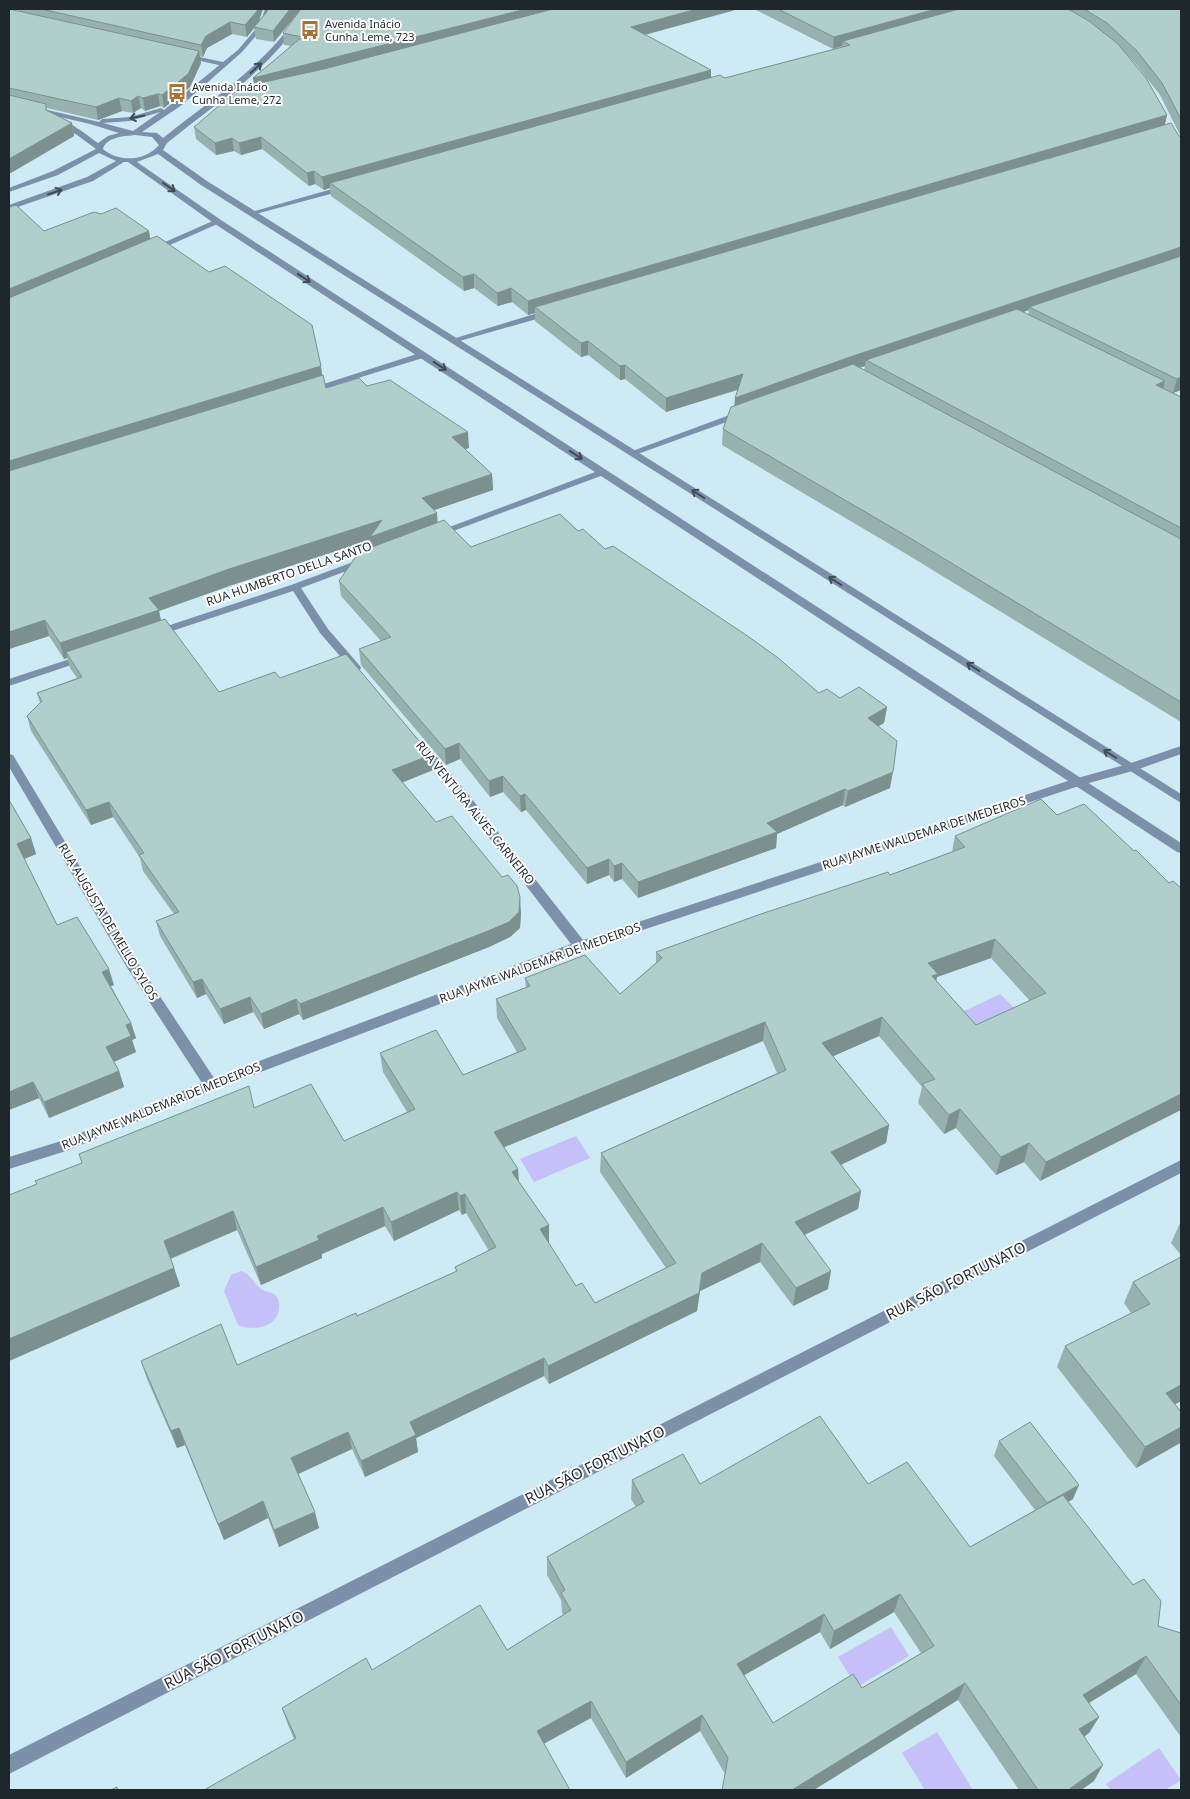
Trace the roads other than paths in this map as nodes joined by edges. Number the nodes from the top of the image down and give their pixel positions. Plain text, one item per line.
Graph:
1 (268, 9) edge
2 (305, 13) edge
3 (175, 54) edge
4 (224, 64) junction
5 (249, 96) edge
6 (9, 103) edge
7 (179, 103) junction
8 (212, 103) junction
9 (25, 108) junction
10 (92, 122) junction
11 (132, 133) junction
12 (163, 142) junction
13 (100, 149) junction
14 (159, 151) junction
15 (126, 160) junction
16 (357, 184) edge
17 (9, 190) edge
18 (9, 208) edge
19 (252, 213) junction
20 (218, 222) junction
21 (140, 255) edge
22 (558, 309) edge
23 (453, 340) junction
24 (423, 355) junction
25 (299, 393) edge
26 (749, 411) edge
27 (632, 453) junction
28 (602, 472) junction
29 (425, 538) edge
30 (379, 556) edge
31 (295, 587) junction
32 (147, 636) edge
33 (92, 655) edge
34 (363, 677) edge
35 (9, 683) edge
36 (415, 738) edge
37 (1181, 750) edge
38 (9, 758) edge
39 (1132, 768) junction
40 (1078, 782) junction
41 (1181, 798) edge
42 (1181, 849) edge
43 (580, 946) junction
44 (211, 1085) junction
45 (9, 1163) edge
46 (1181, 1166) edge
47 (9, 1765) edge

1 - 4 street
8 -> 2 street
3 - 4 street
4 - 7 street
5 - 8 street
6 - 9 street
7 -> 10 street
7 - 11 street
8 - 12 street
9 - 10 street
9 - 13 street
10 - 11 street
11 - 12 street
11 - 13 street
12 - 14 street
13 - 15 street
13 - 17 street
14 - 15 street
14 - 19 street
18 -> 15 street
15 -> 20 street
16 - 19 street
19 - 23 street
20 - 21 street
20 -> 24 street
22 - 23 street
23 - 27 street
24 - 25 street
24 -> 28 street
26 - 27 street
39 -> 27 street
28 - 29 street
28 - 40 street
30 - 31 street, RUA HUMBERTO DELLA SANTO
31 - 32 street, RUA HUMBERTO DELLA SANTO
31 - 34 street
33 - 35 street
36 - 43 street, RUA VENTURA ALVES CARNEIRO
37 - 39 street, RUA JAYME WALDEMAR DE MEDEIROS
38 - 44 street, RUA AUGUSTA DE MELLO SYLOS
39 - 40 street, RUA JAYME WALDEMAR DE MEDEIROS
39 - 41 street
40 - 42 street
40 - 43 street, RUA JAYME WALDEMAR DE MEDEIROS
43 - 44 street, RUA JAYME WALDEMAR DE MEDEIROS
44 - 45 street, RUA JAYME WALDEMAR DE MEDEIROS
46 - 47 street, RUA SÃO FORTUNATO

